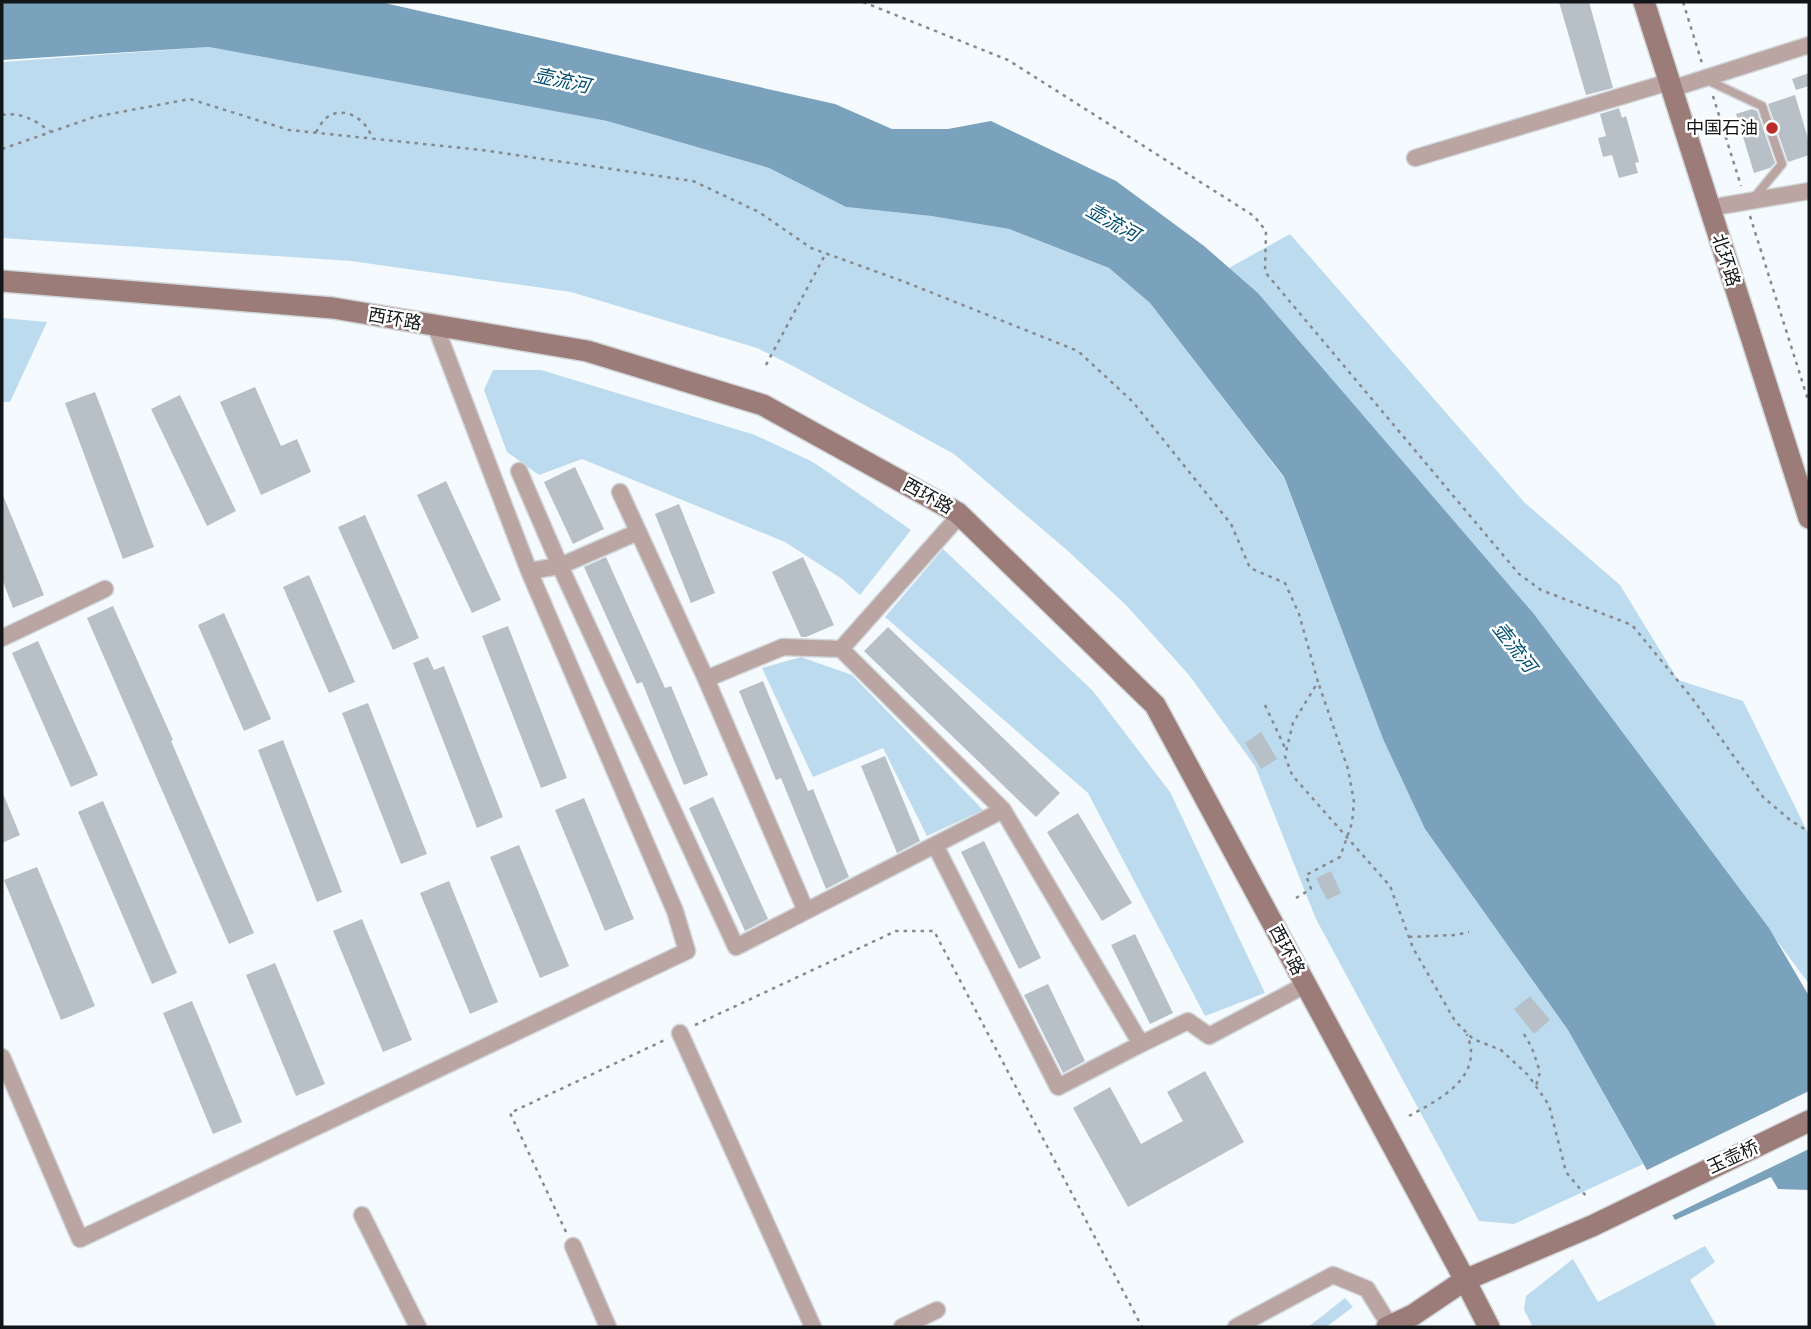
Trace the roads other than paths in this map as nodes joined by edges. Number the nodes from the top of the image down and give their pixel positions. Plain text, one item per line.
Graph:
1 (1644, 2) edge
2 (1809, 45) edge
3 (1704, 79) junction
4 (1670, 86) junction
5 (1415, 158) dead end
6 (1809, 191) edge
7 (1751, 201) junction
8 (1709, 208) junction
9 (2, 281) edge
10 (435, 326) junction
11 (520, 471) dead end
12 (620, 492) dead end
13 (960, 515) junction
14 (1809, 518) edge
15 (638, 531) junction
16 (560, 566) junction
17 (529, 571) junction
18 (105, 589) dead end
19 (2, 638) edge
20 (841, 649) junction
21 (706, 679) junction
22 (1003, 810) junction
23 (935, 845) junction
24 (806, 911) junction
25 (1306, 985) junction
26 (680, 1032) road end
27 (1141, 1044) junction
28 (2, 1057) edge
29 (1809, 1121) edge
30 (362, 1215) dead end
31 (573, 1246) road end
32 (1465, 1280) junction
33 (937, 1310) dead end
34 (418, 1327) edge
35 (608, 1327) edge
36 (813, 1327) edge
37 (902, 1327) edge
38 (1236, 1327) edge
39 (1389, 1327) edge
40 (1489, 1327) edge

1 - 4 main road, 北环路
2 - 3 street
3 - 4 street
3 - 7 lane
4 - 5 street
4 - 8 main road, 北环路
6 - 7 street
7 - 8 street
8 - 14 main road, 北环路
9 - 10 main road, 西环路
10 - 13 main road, 西环路
10 - 17 street
11 - 16 street
12 - 15 street
13 - 20 street
13 - 25 main road, 西环路
15 - 16 street
15 - 21 street
16 - 17 street
16 - 24 street
17 - 28 street
18 - 19 street
20 - 21 street
20 - 22 street
21 - 24 street
22 - 23 street
22 - 27 street
23 - 24 street
23 - 27 street
25 - 27 street
25 - 32 main road, 西环路
26 - 36 street
29 - 32 main road, 玉壶桥
30 - 34 street
31 - 35 street
32 - 39 main road
32 - 40 main road, 西环路
33 - 37 street
38 - 39 street

